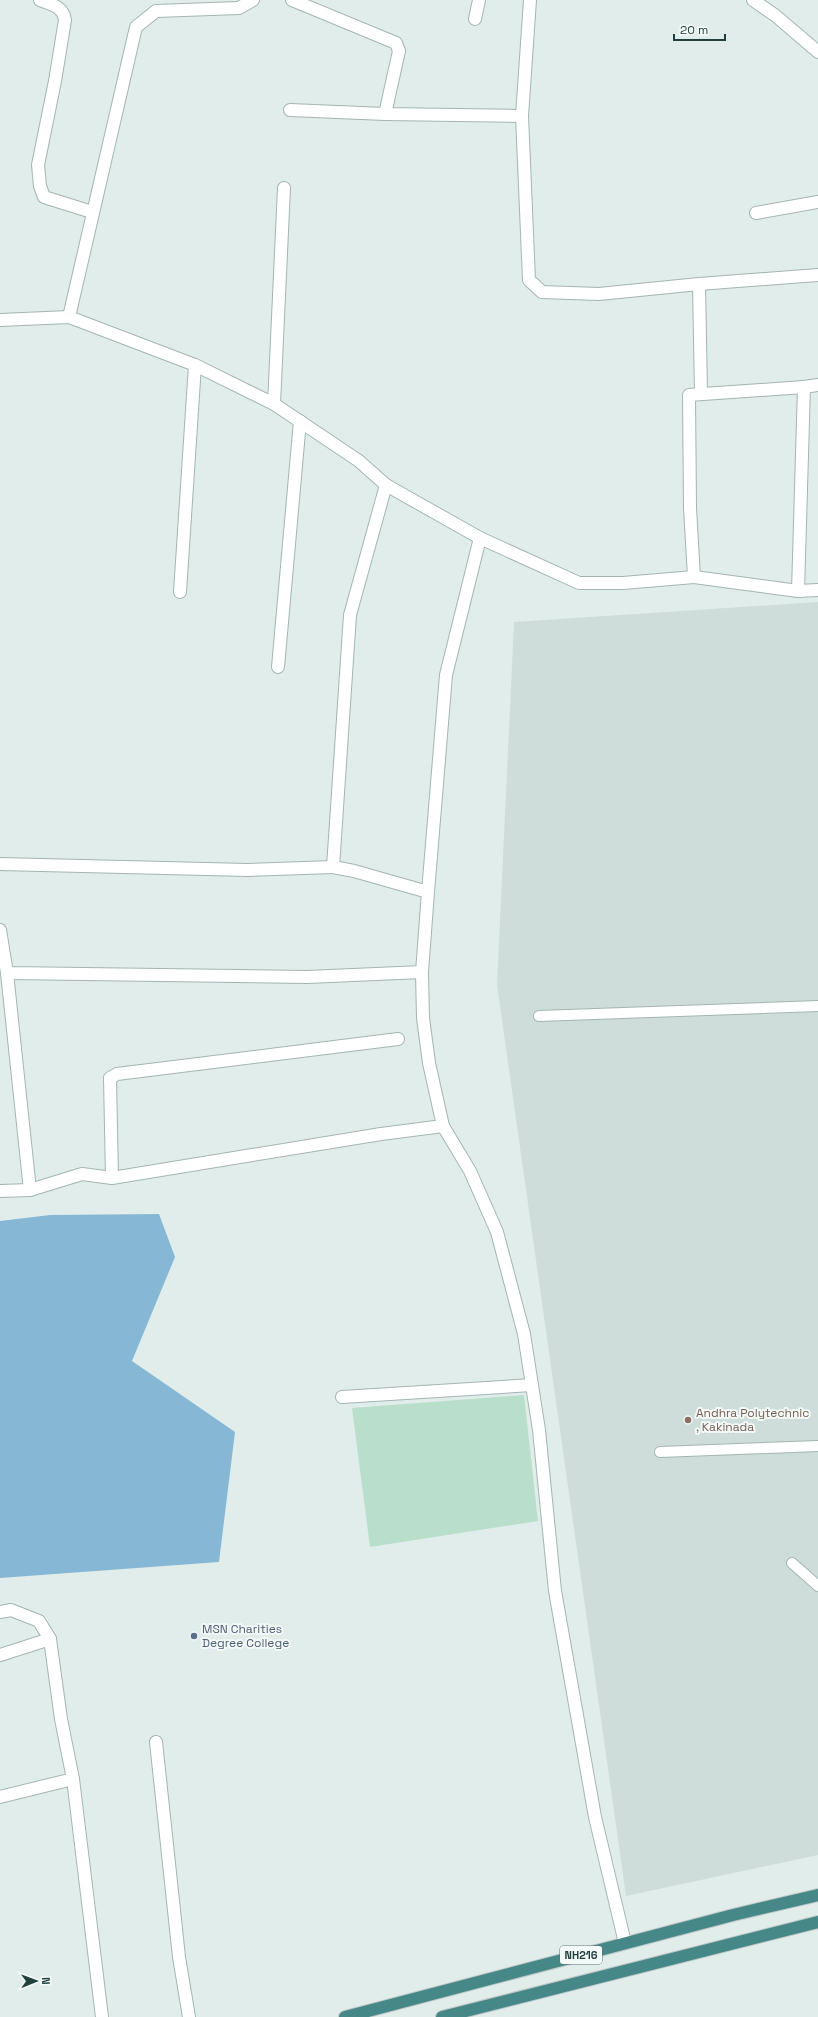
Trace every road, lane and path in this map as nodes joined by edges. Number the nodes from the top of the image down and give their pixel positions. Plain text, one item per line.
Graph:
1 (40, 0) edge
2 (253, 0) edge
3 (292, 0) edge
4 (479, 0) edge
5 (530, 0) edge
6 (753, 0) edge
7 (475, 19) dead end
8 (818, 52) edge
9 (290, 110) dead end
10 (384, 114) junction
11 (522, 116) junction
12 (284, 188) dead end
13 (818, 202) edge
14 (92, 212) junction
15 (756, 213) dead end
16 (818, 275) edge
17 (699, 284) junction
18 (69, 316) junction
19 (0, 320) edge
20 (195, 365) junction
21 (818, 385) edge
22 (804, 387) junction
23 (701, 394) junction
24 (274, 404) junction
25 (300, 421) junction
26 (386, 485) junction
27 (480, 538) junction
28 (694, 577) junction
29 (818, 590) edge
30 (798, 591) junction
31 (180, 592) dead end
32 (278, 667) dead end
33 (0, 864) edge
34 (333, 868) junction
35 (428, 892) junction
36 (0, 930) edge
37 (422, 972) junction
38 (7, 973) junction
39 (818, 1006) edge
40 (539, 1016) dead end
41 (398, 1039) dead end
42 (443, 1126) junction
43 (112, 1178) junction
44 (30, 1190) junction
45 (0, 1191) edge
46 (532, 1385) junction
47 (342, 1398) dead end
48 (818, 1446) edge
49 (660, 1452) dead end
50 (792, 1563) dead end
51 (818, 1586) edge
52 (0, 1612) edge
53 (50, 1639) junction
54 (0, 1655) edge
55 (156, 1742) dead end
56 (73, 1779) junction
57 (0, 1797) edge
58 (818, 1895) edge
59 (818, 1922) edge
60 (624, 1943) junction
61 (102, 2017) edge
62 (189, 2017) edge
63 (345, 2017) edge
64 (442, 2017) edge

1 - 14 street
2 - 14 street
3 - 10 street
4 - 7 street
5 - 11 street
6 - 8 street
9 - 10 street
10 - 11 street
11 - 17 street
12 - 24 street
13 - 15 street
14 - 18 street
16 - 17 street
17 - 23 street
18 - 19 street
18 - 20 street
20 - 24 street
20 - 31 street
21 - 22 street
22 - 23 street
22 - 30 street
23 - 28 street
24 - 25 street
25 - 26 street
25 - 32 street
26 - 27 street
26 - 34 street
27 - 28 street
27 - 35 street
28 - 30 street
29 - 30 street
33 - 34 street
34 - 35 street
35 - 37 street
36 - 38 street
37 - 38 street
37 - 42 street
38 - 44 street
39 - 40 lane
41 - 43 street
42 - 43 street
42 - 46 street
43 - 44 street
44 - 45 street
46 - 47 street
46 - 60 street
48 - 49 lane
50 - 51 lane
52 - 53 street
53 - 54 street
53 - 56 street
55 - 62 street
56 - 57 street
56 - 61 street
58 - 60 highway, NH216
59 - 64 highway, NH216
60 - 63 highway, NH216

